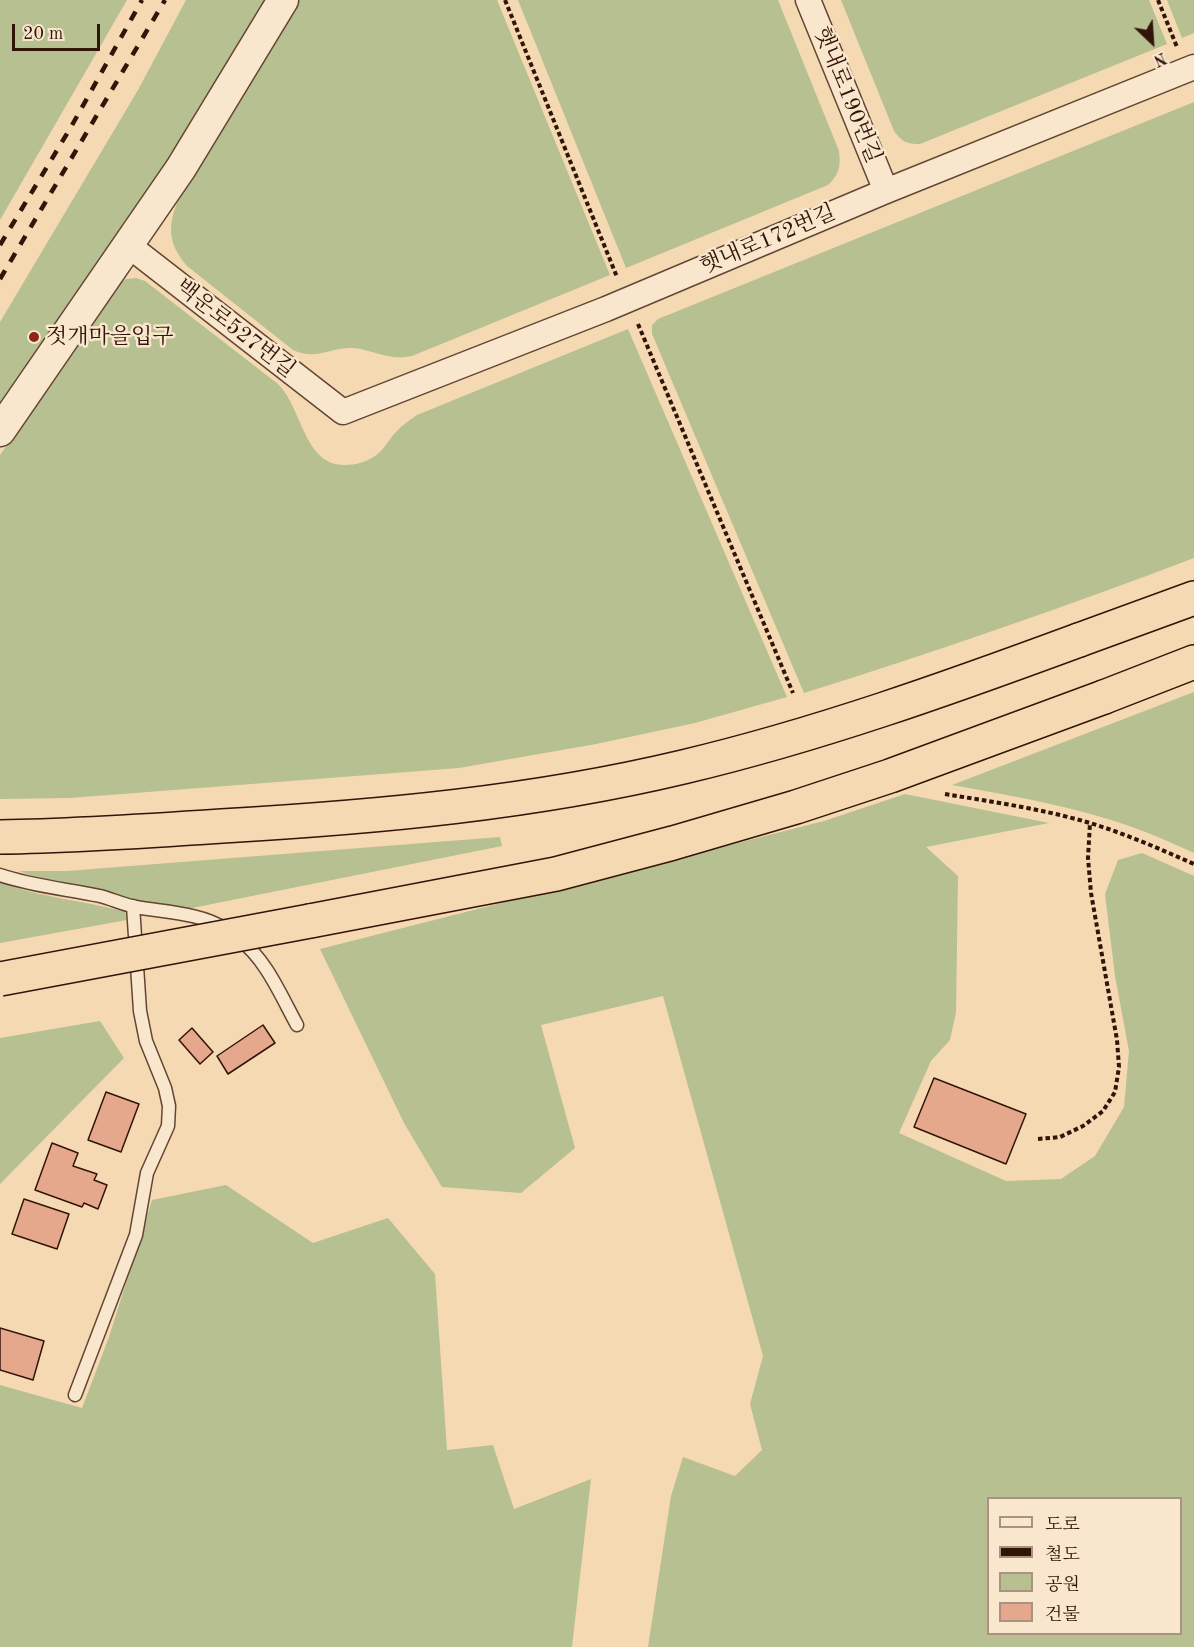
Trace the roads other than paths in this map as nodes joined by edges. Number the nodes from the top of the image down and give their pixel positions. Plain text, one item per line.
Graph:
1 (284, 0) edge
2 (808, 0) edge
3 (1194, 67) edge
4 (886, 191) junction
5 (128, 245) junction
6 (343, 412) joint
7 (0, 431) edge
8 (1194, 598) edge
9 (1194, 662) edge
10 (0, 837) edge
11 (0, 874) edge
12 (133, 906) junction
13 (0, 979) edge
14 (297, 1025) dead end
15 (75, 1395) dead end

1 - 5 street
2 - 4 street, 햇내로190번길
3 - 4 street, 햇내로172번길
4 - 6 street, 햇내로172번길
5 - 6 street, 백운로527번길
5 - 7 street
8 - 10 highway
9 - 13 highway, bridge
11 - 12 lane
12 - 14 lane
12 - 15 lane

